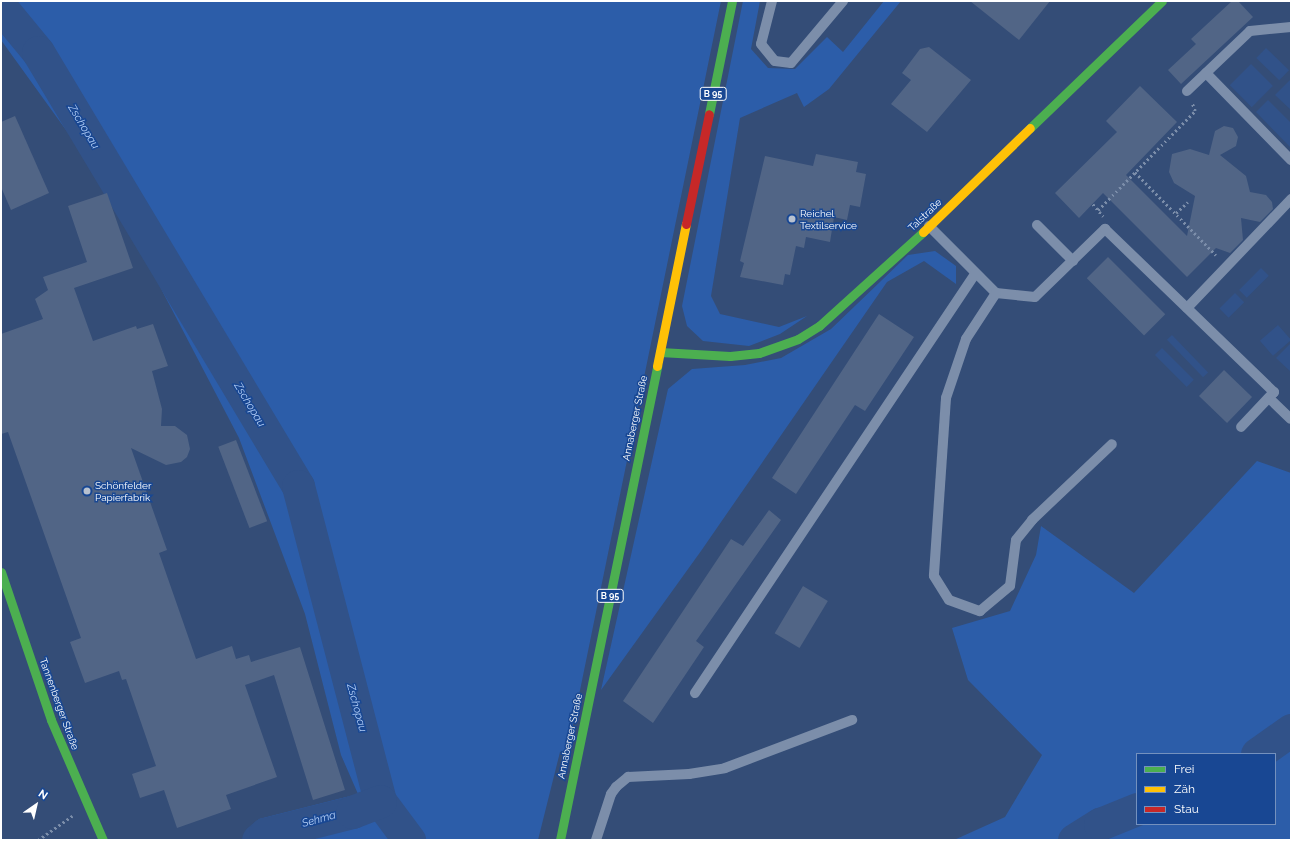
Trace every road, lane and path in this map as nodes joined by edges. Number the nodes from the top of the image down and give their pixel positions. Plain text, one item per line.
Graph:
1 (732, 1) edge
2 (772, 1) edge
3 (843, 1) edge
4 (1162, 1) edge
5 (1291, 28) edge
6 (1206, 73) junction
7 (1187, 91) joint
8 (1291, 160) edge
9 (1135, 172) junction
10 (1291, 199) edge
11 (1188, 202) dead end
12 (1098, 210) dead end
13 (1176, 213) junction
14 (1037, 225) dead end
15 (929, 226) junction
16 (1216, 255) dead end
17 (1072, 261) junction
18 (975, 274) junction
19 (996, 293) junction
20 (1187, 308) junction
21 (660, 352) junction
22 (1269, 398) junction
23 (1291, 419) edge
24 (1242, 427) dead end
25 (1112, 444) dead end
26 (1, 572) edge
27 (695, 693) dead end
28 (852, 720) dead end
29 (88, 805) junction
30 (38, 840) edge
31 (103, 840) edge
32 (560, 840) edge
33 (596, 840) edge

1 - 21 main road, Annaberger Straße / B 95
2 - 3 lane
4 - 15 main road, Talstraße
5 - 6 lane
6 - 7 lane
6 - 8 lane
7 - 9 path
9 - 12 path
9 - 13 path
10 - 20 lane
11 - 13 path
13 - 16 path
14 - 17 lane
15 - 18 lane
15 - 21 main road, Talstraße
17 - 19 lane
17 - 20 lane
18 - 19 lane
18 - 27 lane
19 - 25 lane
20 - 22 lane
21 - 32 main road, Annaberger Straße / B 95
22 - 23 lane
22 - 24 lane
26 - 29 main road, Tannenberger Straße
28 - 33 lane
29 - 30 path
29 - 31 main road, Tannenberger Straße

